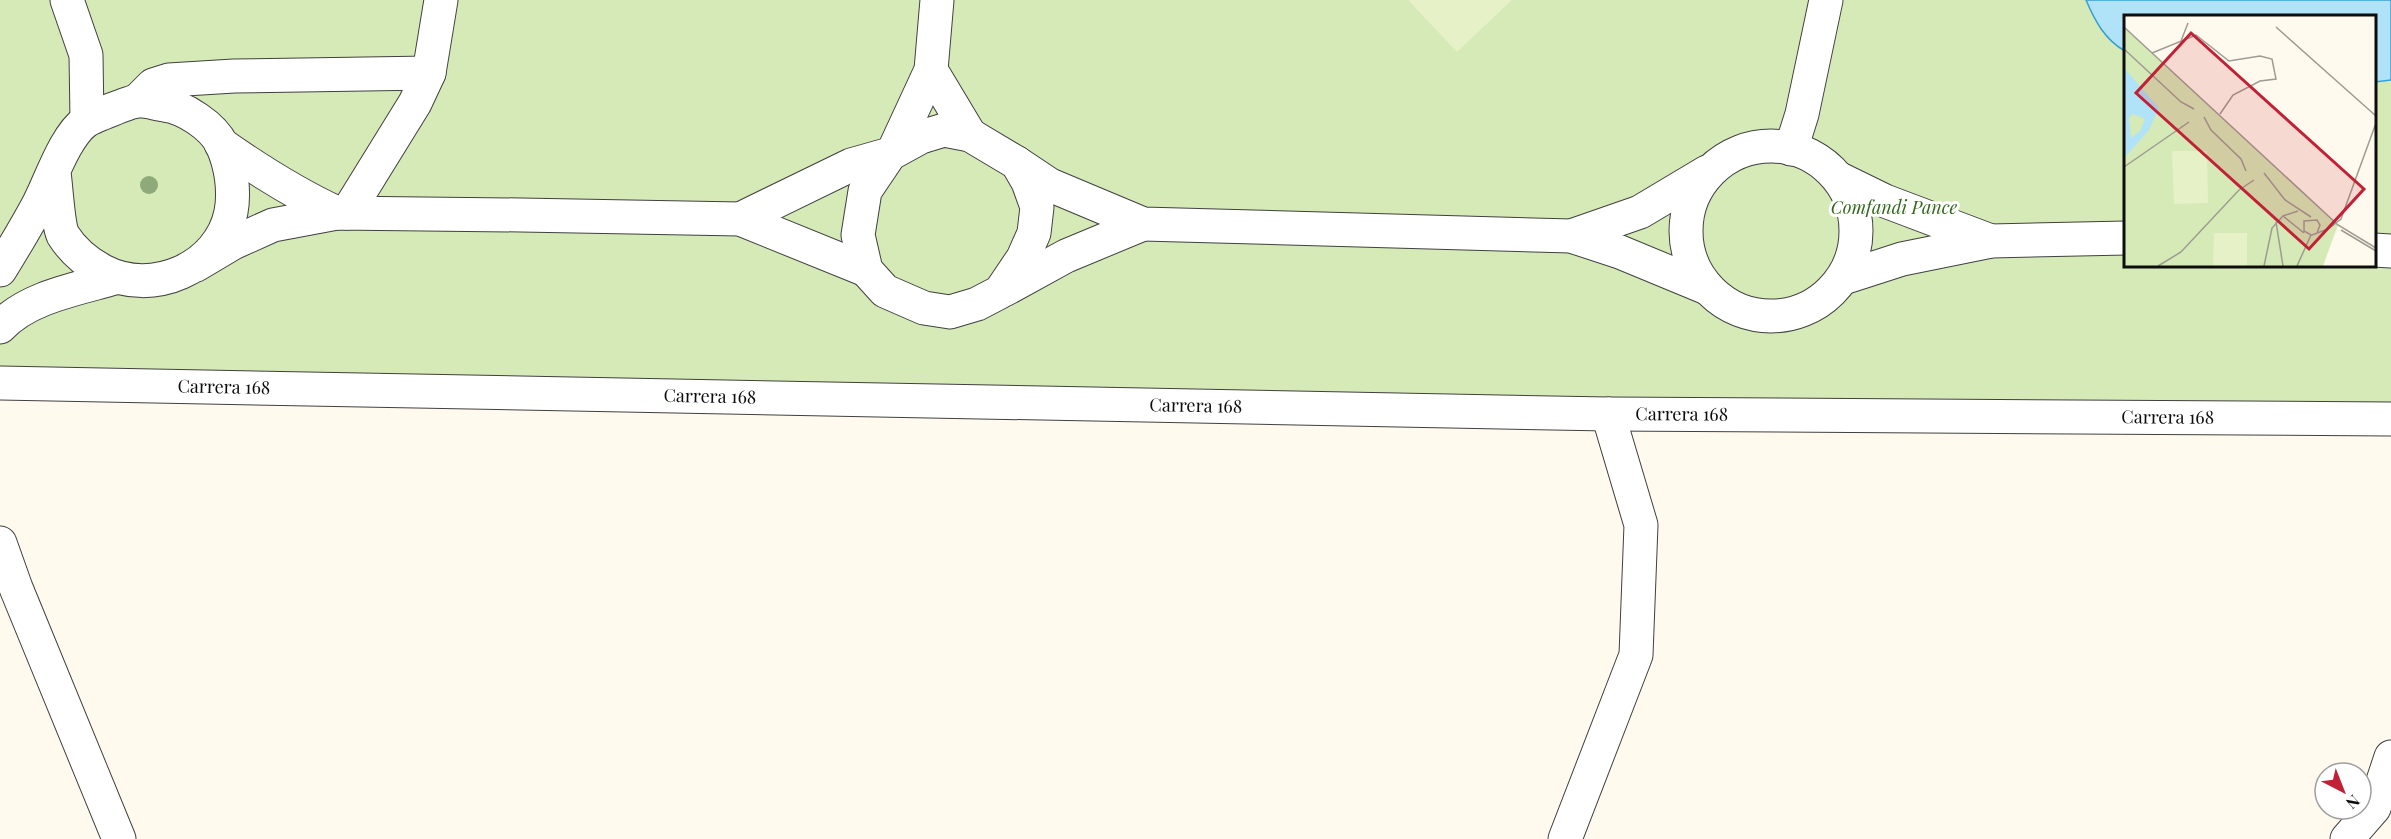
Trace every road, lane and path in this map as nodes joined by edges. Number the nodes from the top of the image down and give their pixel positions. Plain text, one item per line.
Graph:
1 (68, 0) edge
2 (441, 0) edge
3 (936, 0) edge
4 (1826, 0) edge
5 (931, 69) junction
6 (429, 72) junction
7 (137, 101) junction
8 (87, 120) junction
9 (970, 135) junction
10 (221, 144) junction
11 (1791, 148) junction
12 (892, 152) junction
13 (1017, 163) junction
14 (1716, 166) junction
15 (54, 172) junction
16 (1840, 179) junction
17 (342, 213) junction
18 (740, 219) junction
19 (1143, 224) junction
20 (1571, 236) junction
21 (2124, 238) edge
22 (1991, 241) junction
23 (2376, 250) edge
24 (2391, 251) edge
25 (196, 265) junction
26 (0, 270) edge
27 (866, 270) junction
28 (115, 278) junction
29 (1843, 278) junction
30 (1707, 288) junction
31 (1000, 292) junction
32 (0, 327) edge
33 (0, 383) edge
34 (1608, 414) junction
35 (2391, 419) edge
36 (0, 543) edge
37 (2391, 757) edge
38 (118, 839) edge
39 (1565, 839) edge
40 (2347, 839) edge

1 - 8 street
2 - 6 street
3 - 5 street
4 - 11 street
5 - 9 street
5 - 12 street
6 - 7 street
6 - 17 street
7 - 8 street
7 - 10 street
8 - 15 street
9 - 12 street
9 - 13 street
10 - 17 street
10 - 25 street
11 - 14 street
11 - 16 street
12 - 18 street
12 - 27 street
13 - 19 street
13 - 31 street
14 - 20 street
14 - 30 street
15 - 26 street
15 - 28 street
16 - 22 street
16 - 29 street
17 - 18 street
17 - 25 street
18 - 27 street
19 - 20 street
19 - 31 street
20 - 30 street
21 - 22 street
22 - 29 street
23 - 24 street
25 - 28 street
27 - 31 street
28 - 32 street
29 - 30 street
33 - 34 street, Carrera 168
34 - 35 street, Carrera 168
34 - 39 street
36 - 38 street
37 - 40 street

